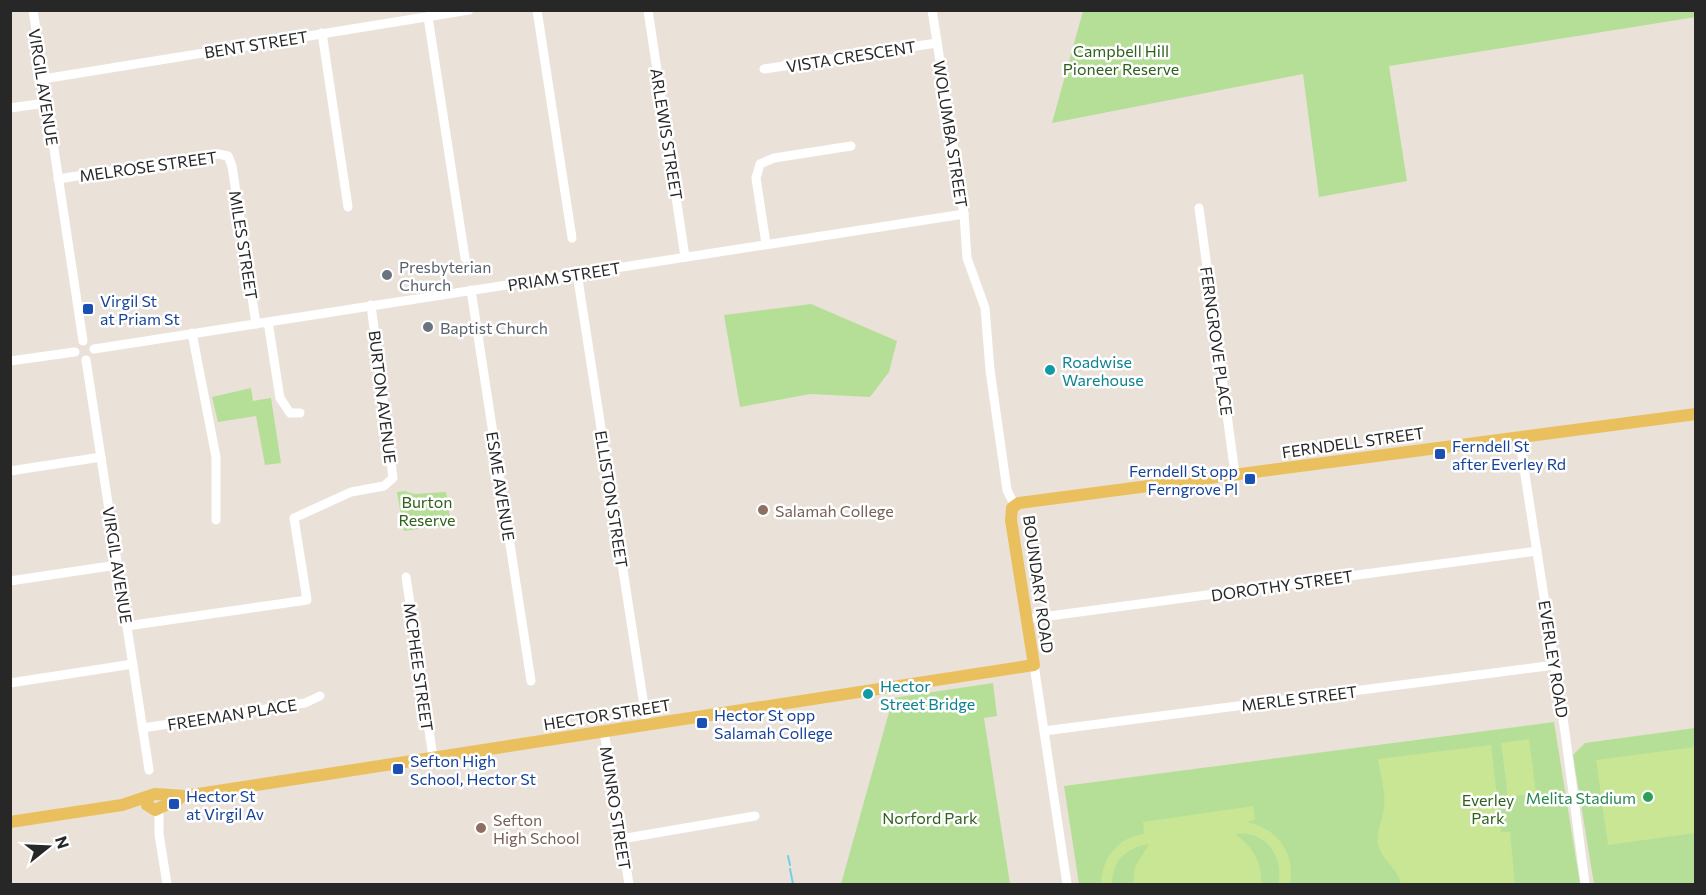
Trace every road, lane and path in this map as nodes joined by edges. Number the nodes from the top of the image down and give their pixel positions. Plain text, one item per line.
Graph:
1 (33, 10) edge
2 (470, 10) edge
3 (537, 10) edge
4 (648, 10) edge
5 (932, 10) edge
6 (428, 17) junction
7 (322, 33) junction
8 (937, 43) junction
9 (764, 69) dead end
10 (43, 79) junction
11 (46, 103) junction
12 (10, 108) edge
13 (851, 146) dead end
14 (232, 166) joint
15 (58, 179) junction
16 (348, 207) dead end
17 (1198, 208) dead end
18 (964, 214) junction
19 (572, 238) dead end
20 (766, 244) junction
21 (685, 257) junction
22 (465, 258) dead end
23 (968, 258) joint
24 (577, 273) junction
25 (471, 290) junction
26 (371, 305) junction
27 (268, 322) junction
28 (256, 324) junction
29 (192, 333) junction
30 (83, 341) junction
31 (94, 349) junction
32 (75, 352) junction
33 (86, 360) junction
34 (10, 361) edge
35 (300, 413) dead end
36 (1695, 414) edge
37 (1519, 436) junction
38 (101, 457) junction
39 (10, 471) edge
40 (1235, 474) junction
41 (1015, 506) junction
42 (216, 520) dead end
43 (1537, 551) junction
44 (117, 565) junction
45 (406, 577) dead end
46 (10, 581) edge
47 (1027, 619) junction
48 (127, 626) junction
49 (133, 664) junction
50 (1034, 664) junction
51 (1555, 665) junction
52 (531, 681) dead end
53 (10, 683) edge
54 (320, 696) dead end
55 (647, 725) junction
56 (143, 728) junction
57 (604, 731) junction
58 (1044, 731) junction
59 (433, 757) junction
60 (149, 770) dead end
61 (155, 804) junction
62 (755, 816) dead end
63 (10, 822) edge
64 (621, 838) junction
65 (1585, 883) dead end
66 (167, 885) edge
67 (629, 885) edge
68 (1067, 885) edge

1 - 10 street, VIRGIL AVENUE
2 - 6 street, BENT STREET
3 - 19 street
4 - 21 street, ARLEWIS STREET
5 - 8 street, WOLUMBA STREET
6 - 7 street, BENT STREET
6 - 22 street
7 - 10 street, BENT STREET
7 - 16 street
8 - 9 street, VISTA CRESCENT
8 - 18 street, WOLUMBA STREET
10 - 11 street, VIRGIL AVENUE
11 - 12 street
11 - 15 street, VIRGIL AVENUE
13 - 20 street
14 - 15 street, MELROSE STREET
14 - 28 street, MILES STREET
15 - 30 street, VIRGIL AVENUE
17 - 40 street, FERNGROVE PLACE
18 - 20 street, PRIAM STREET
18 - 23 street, WOLUMBA STREET
20 - 21 street, PRIAM STREET
21 - 24 street, PRIAM STREET
23 - 41 street, BOUNDARY ROAD
24 - 25 street, PRIAM STREET
24 - 55 street, ELLISTON STREET
25 - 26 street, PRIAM STREET
25 - 52 street, ESME AVENUE
26 - 27 street, PRIAM STREET
26 - 48 street, BURTON AVENUE
27 - 28 street, PRIAM STREET
27 - 35 street
28 - 29 street, PRIAM STREET
29 - 31 street, PRIAM STREET
29 - 42 street
30 - 31 street
30 - 32 street
31 - 33 street
32 - 33 street
32 - 34 street
33 - 38 street, VIRGIL AVENUE
36 - 37 main road, FERNDELL STREET
37 - 40 main road, FERNDELL STREET
37 - 43 street, EVERLEY ROAD
38 - 39 street
38 - 44 street, VIRGIL AVENUE
40 - 41 main road, FERNDELL STREET
41 - 47 main road, BOUNDARY ROAD
43 - 47 street, DOROTHY STREET
43 - 51 street, EVERLEY ROAD
44 - 46 street
44 - 48 street, VIRGIL AVENUE
45 - 59 street, MCPHEE STREET
47 - 50 main road, BOUNDARY ROAD
48 - 49 street, VIRGIL AVENUE
49 - 53 street
49 - 56 street, VIRGIL AVENUE
50 - 55 main road, HECTOR STREET
50 - 58 street, BOUNDARY ROAD
51 - 58 street, MERLE STREET
51 - 65 street, EVERLEY ROAD
54 - 56 street, FREEMAN PLACE
55 - 57 main road, HECTOR STREET
56 - 60 street, VIRGIL AVENUE
57 - 59 main road, HECTOR STREET
57 - 64 street, MUNRO STREET
58 - 68 street, BOUNDARY ROAD
59 - 61 main road, HECTOR STREET
61 - 63 main road, HECTOR STREET
61 - 66 street
62 - 64 street
64 - 67 street, MUNRO STREET

